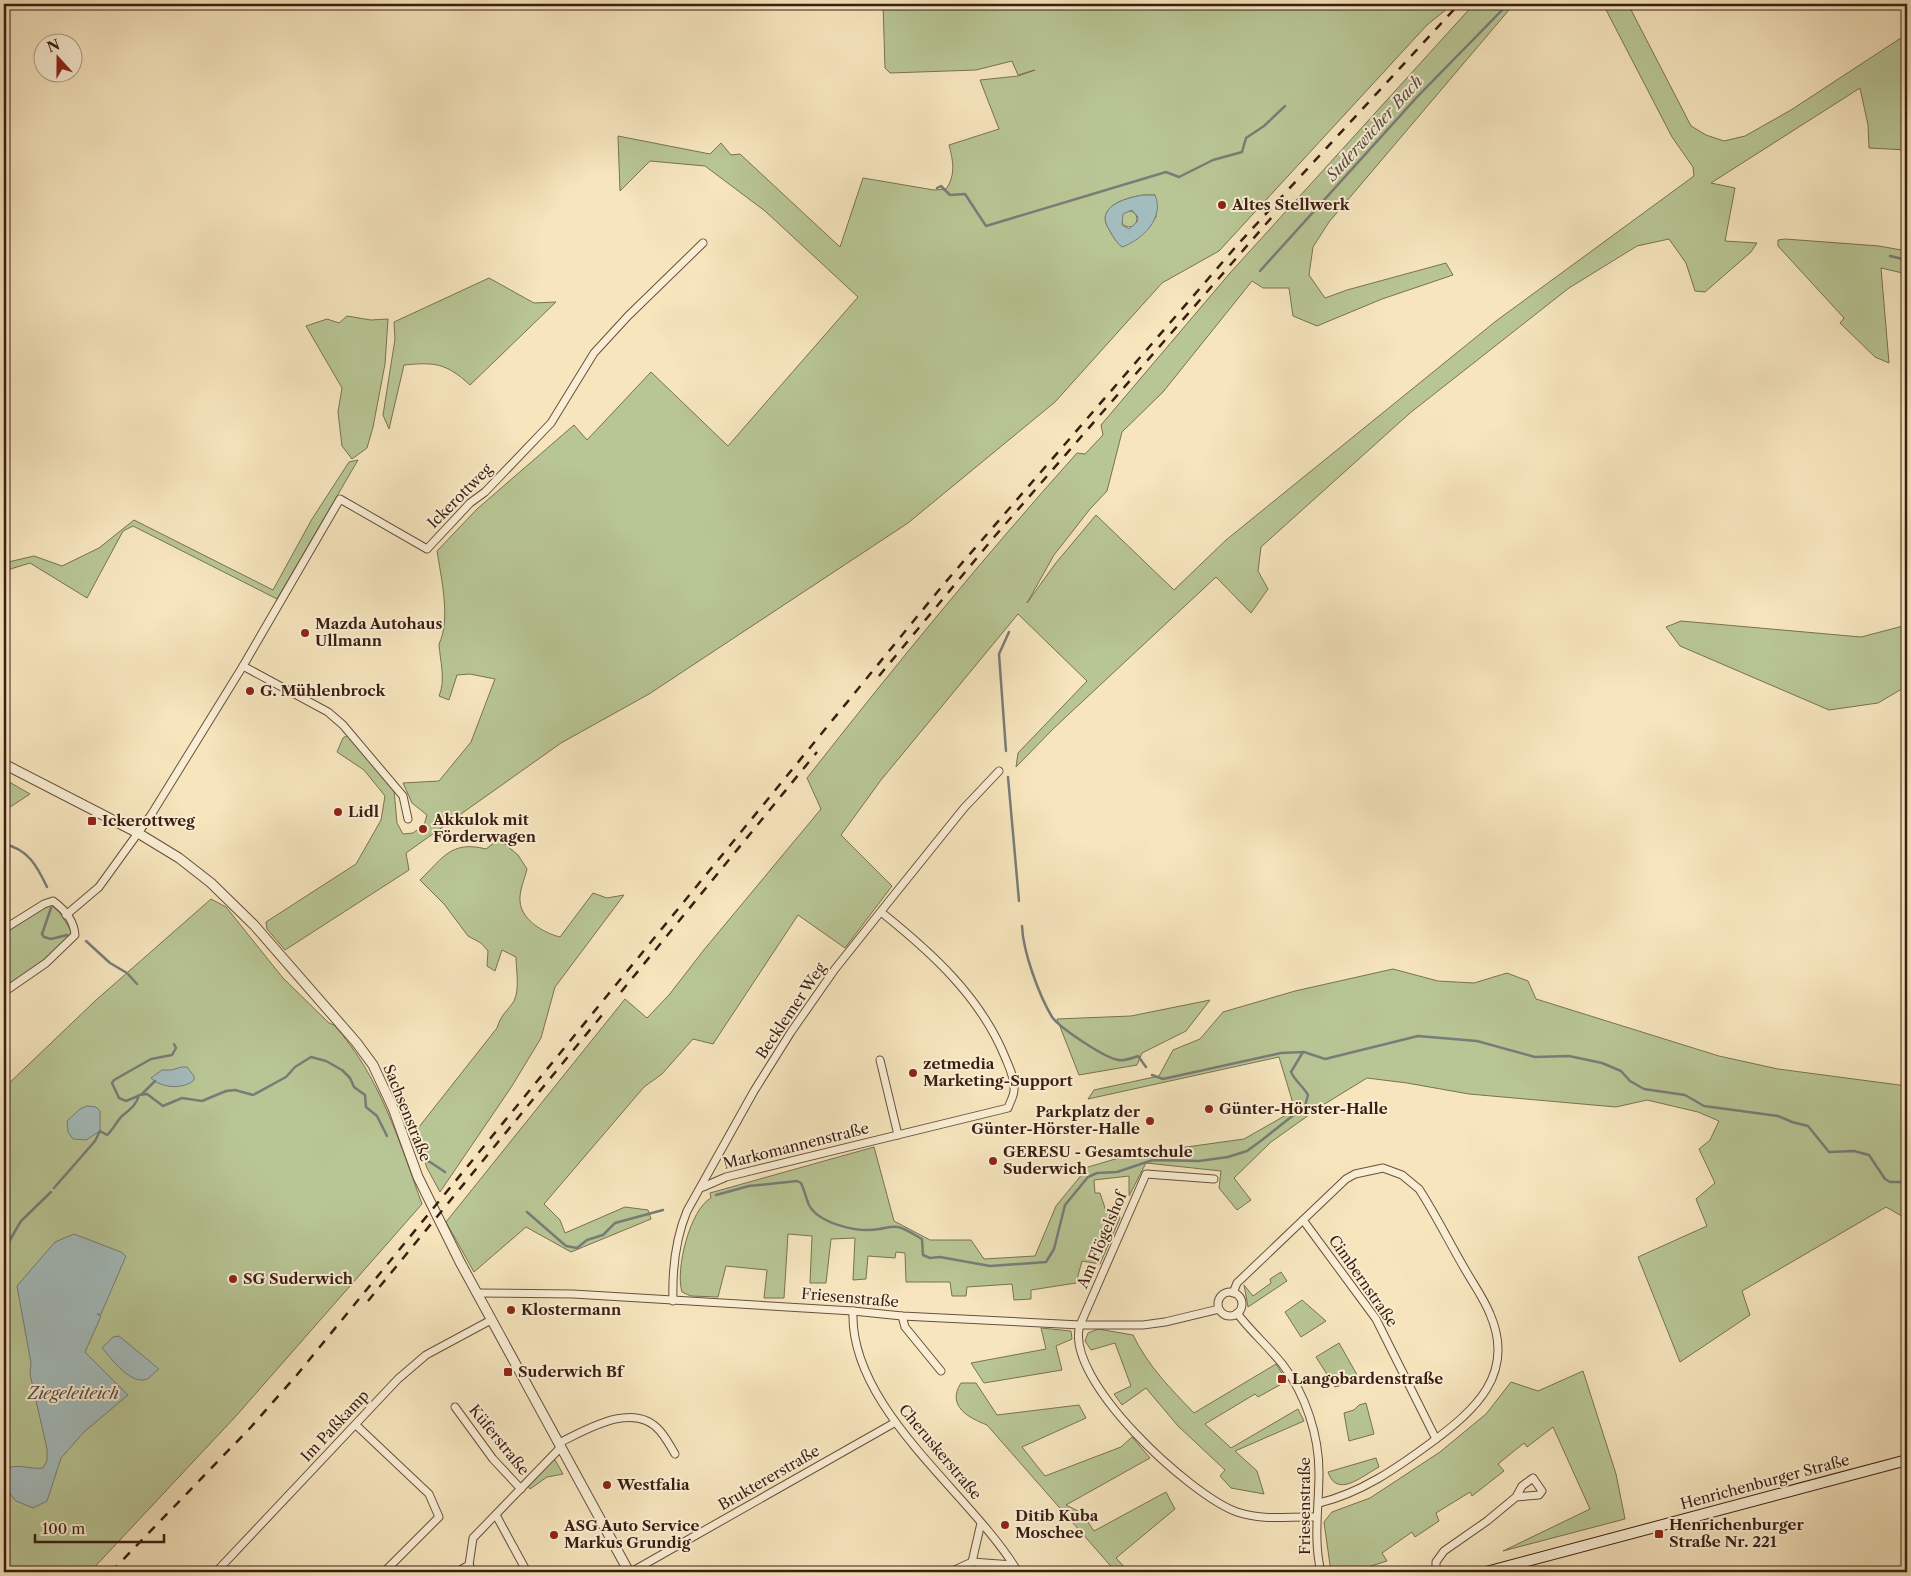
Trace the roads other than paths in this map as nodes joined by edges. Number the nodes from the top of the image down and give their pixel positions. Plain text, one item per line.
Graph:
1 (702, 243) dead end
2 (243, 666) junction
3 (4, 764) edge
4 (999, 771) dead end
5 (408, 819) dead end
6 (138, 833) junction
7 (881, 912) junction
8 (66, 915) junction
9 (4, 929) edge
10 (4, 992) edge
11 (880, 1060) dead end
12 (898, 1135) junction
13 (1214, 1179) dead end
14 (702, 1187) junction
15 (1303, 1220) junction
16 (477, 1293) junction
17 (1233, 1293) junction
18 (673, 1301) junction
19 (1219, 1309) junction
20 (853, 1311) junction
21 (1238, 1313) junction
22 (902, 1316) junction
23 (491, 1320) junction
24 (1080, 1325) junction
25 (941, 1371) dead end
26 (455, 1407) dead end
27 (894, 1423) junction
28 (356, 1425) junction
29 (1436, 1439) junction
30 (560, 1446) junction
31 (675, 1454) dead end
32 (1907, 1460) edge
33 (521, 1489) junction
34 (1516, 1497) dead end
35 (1319, 1503) junction
36 (496, 1515) junction
37 (1316, 1517) junction
38 (981, 1523) junction
39 (972, 1562) junction
40 (468, 1565) junction
41 (1013, 1565) junction
42 (216, 1572) edge
43 (384, 1572) edge
44 (457, 1572) edge
45 (473, 1572) edge
46 (527, 1572) edge
47 (630, 1572) edge
48 (950, 1572) edge
49 (1018, 1572) edge
50 (1321, 1572) edge
51 (1436, 1572) edge
52 (1486, 1572) edge

1 - 2 street, Ickerottweg
2 - 5 street
2 - 6 street, Ickerottweg
3 - 6 street, Sachsenstraße
4 - 7 street, Becklemer Weg
6 - 8 street, Ickerottweg
6 - 16 street, Sachsenstraße
7 - 12 street, Markomannenstraße
7 - 14 street, Becklemer Weg
8 - 9 street
8 - 10 street
11 - 12 street
12 - 14 street, Markomannenstraße
13 - 24 street, Am Flögelshof
14 - 18 street, Becklemer Weg
15 - 17 street
15 - 29 street, Cimbernstraße
15 - 29 street
16 - 18 street, Friesenstraße
16 - 23 street, Sachsenstraße
17 - 19 street
17 - 21 street
18 - 20 street, Friesenstraße
19 - 21 street
19 - 24 street, Friesenstraße
20 - 22 street, Friesenstraße
20 - 27 street, Cheruskerstraße
21 - 35 street, Friesenstraße
22 - 24 street, Friesenstraße
22 - 25 street
23 - 28 street, Im Paßkamp
23 - 30 street, Sachsenstraße
24 - 37 street
26 - 33 street, Küferstraße
27 - 38 street, Cheruskerstraße
27 - 47 street, Bruktererstraße
28 - 42 street, Im Paßkamp
28 - 43 street
29 - 35 street
30 - 31 street, Küferstraße
30 - 33 street, Küferstraße
30 - 47 street, Sachsenstraße
32 - 52 main road, Henrichenburger Straße
33 - 36 street, Küferstraße
34 - 51 street
35 - 37 street, Friesenstraße
36 - 40 street, Küferstraße
36 - 46 street
37 - 50 street, Friesenstraße
38 - 39 street
38 - 41 street, Cheruskerstraße
39 - 41 street
39 - 48 street
40 - 44 street
40 - 45 street
41 - 49 street, Cheruskerstraße

